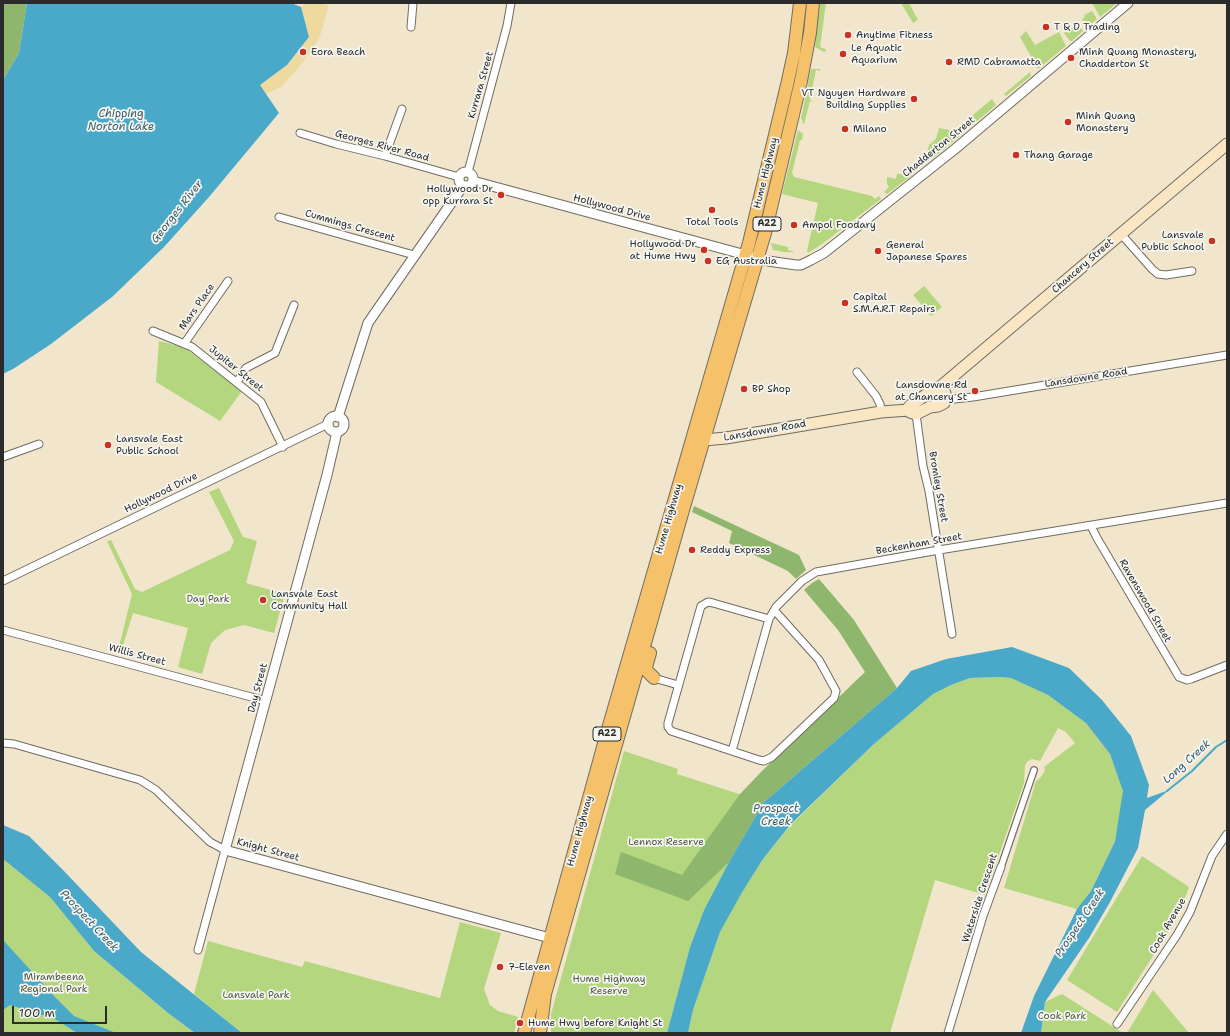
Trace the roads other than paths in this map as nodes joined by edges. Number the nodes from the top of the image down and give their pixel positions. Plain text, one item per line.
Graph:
1 (413, 3) edge
2 (511, 3) edge
3 (800, 3) edge
4 (813, 3) edge
5 (1128, 3) edge
6 (411, 27) dead end
7 (402, 109) dead end
8 (300, 133) dead end
9 (1227, 144) edge
10 (386, 156) junction
11 (468, 172) junction
12 (459, 177) junction
13 (474, 181) junction
14 (463, 186) junction
15 (279, 217) dead end
16 (1121, 234) junction
17 (414, 255) junction
18 (752, 257) junction
19 (1192, 271) dead end
20 (228, 281) dead end
21 (294, 305) dead end
22 (152, 331) dead end
23 (184, 344) junction
24 (1227, 355) edge
25 (857, 372) dead end
26 (237, 382) junction
27 (940, 388) junction
28 (945, 400) junction
29 (881, 412) junction
30 (912, 412) junction
31 (338, 417) junction
32 (328, 424) junction
33 (336, 432) junction
34 (698, 438) junction
35 (39, 444) dead end
36 (283, 447) junction
37 (3, 457) edge
38 (1227, 503) edge
39 (1091, 526) junction
40 (939, 550) junction
41 (3, 581) edge
42 (775, 611) junction
43 (652, 614) junction
44 (769, 619) junction
45 (3, 630) edge
46 (952, 634) dead end
47 (1227, 665) edge
48 (654, 678) junction
49 (678, 685) junction
50 (632, 686) junction
51 (266, 701) junction
52 (3, 742) edge
53 (732, 751) junction
54 (1034, 770) dead end
55 (1227, 834) edge
56 (225, 850) junction
57 (1000, 867) joint
58 (550, 938) junction
59 (198, 950) dead end
60 (1117, 1024) dead end
61 (524, 1033) edge
62 (540, 1033) edge
63 (948, 1033) edge

1 - 6 street
2 - 11 street, Kurrara Street
3 - 18 highway, Hume Highway / A22
4 - 18 highway, Hume Highway / A22
5 - 18 street, Chadderton Street
7 - 10 street
8 - 10 street, Georges River Road
9 - 16 main road, Chancery Street
10 - 12 street, Georges River Road
11 - 12 street
11 - 13 street
12 - 14 street
13 - 14 street
13 - 18 street, Hollywood Drive
14 - 17 street
15 - 17 street, Cummings Crescent
16 - 19 street
16 - 27 main road, Chancery Street
17 - 31 street
18 - 34 highway, Hume Highway / A22
20 - 23 street, Mars Place
21 - 26 street
22 - 23 street, Jupiter Street
23 - 26 street, Jupiter Street
24 - 28 street, Lansdowne Road
25 - 29 street
26 - 36 street, Jupiter Street
27 - 28 main road
27 - 30 main road, Chancery Street
28 - 30 main road, Lansdowne Road
29 - 30 main road, Lansdowne Road
29 - 34 main road, Lansdowne Road
30 - 40 street, Bromley Street
31 - 32 street
31 - 33 street
32 - 33 street
32 - 36 street, Hollywood Drive
33 - 51 street, Day Street
34 - 43 highway, Hume Highway / A22
34 - 58 highway, Hume Highway / A22
35 - 37 street
36 - 41 street, Hollywood Drive
38 - 39 street, Beckenham Street
39 - 40 street, Beckenham Street
39 - 47 street, Ravenswood Street
40 - 42 street, Beckenham Street
40 - 46 street, Bromley Street
42 - 44 street, Beckenham Street
42 - 53 street
43 - 48 highway
43 - 50 highway, Hume Highway / A22
44 - 49 street
44 - 53 street, Beckenham Street
45 - 51 street, Willis Street
48 - 49 street
48 - 50 highway
49 - 53 street
50 - 62 highway, Hume Highway / A22
51 - 56 street, Day Street
52 - 56 street, Knight Street
54 - 57 street, Waterside Crescent
55 - 60 street, Cook Avenue
56 - 58 street, Knight Street
56 - 59 street, Day Street
57 - 63 street, Waterside Crescent
58 - 61 highway, Hume Highway / A22

